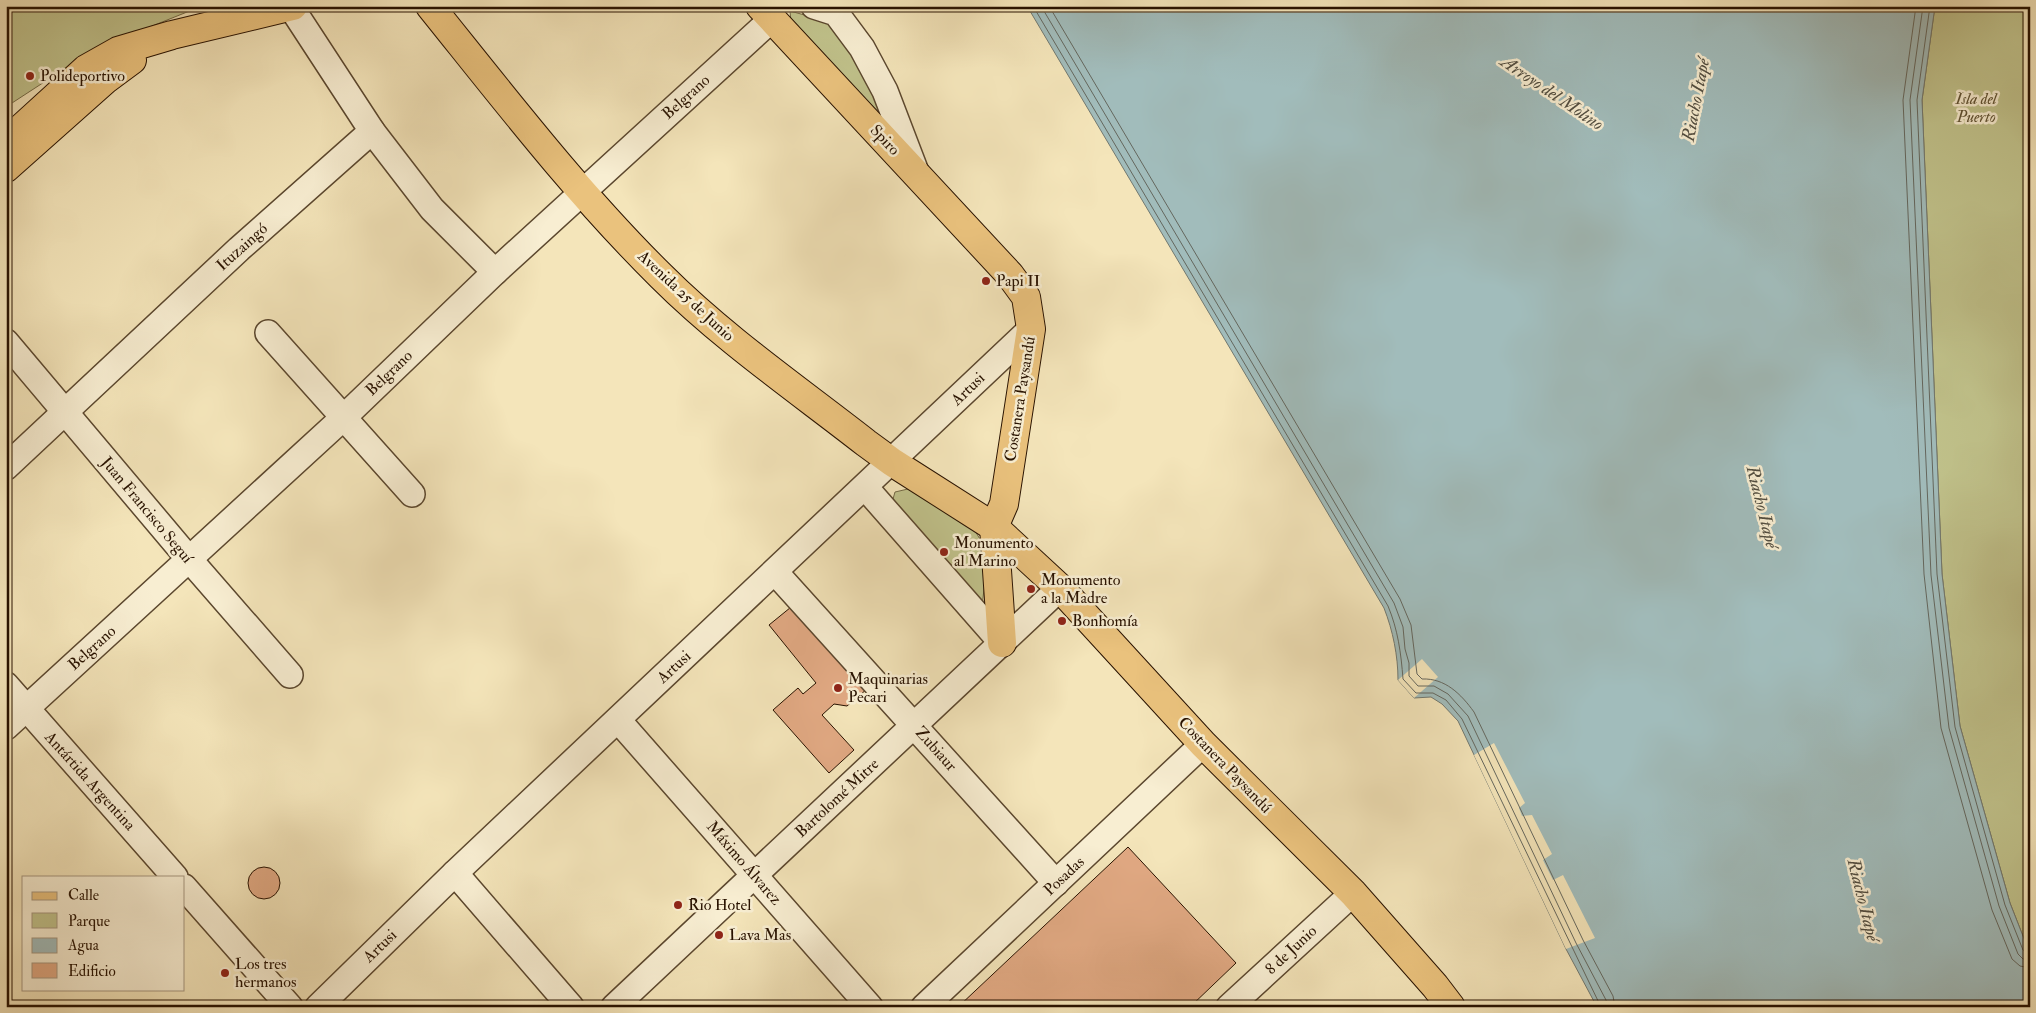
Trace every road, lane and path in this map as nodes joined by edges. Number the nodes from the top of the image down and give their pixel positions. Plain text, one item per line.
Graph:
1 (292, 6) edge
2 (430, 6) edge
3 (814, 6) edge
4 (766, 13) edge
5 (172, 35) junction
6 (37, 114) junction
7 (6, 118) edge
8 (372, 131) junction
9 (6, 142) edge
10 (6, 168) edge
11 (916, 174) junction
12 (583, 192) junction
13 (495, 272) junction
14 (1010, 275) joint
15 (1031, 329) junction
16 (268, 334) dead end
17 (6, 342) edge
18 (64, 412) junction
19 (343, 418) junction
20 (892, 462) junction
21 (6, 467) edge
22 (865, 487) junction
23 (412, 494) dead end
24 (994, 527) junction
25 (189, 559) junction
26 (775, 572) junction
27 (1060, 588) junction
28 (1002, 643) junction
29 (290, 675) dead end
30 (6, 686) edge
31 (26, 709) junction
32 (618, 720) junction
33 (914, 726) junction
34 (6, 727) edge
35 (1203, 744) junction
36 (455, 873) junction
37 (754, 875) junction
38 (174, 876) edge
39 (1056, 883) junction
40 (185, 888) edge
41 (1353, 893) junction
42 (290, 1007) edge
43 (318, 1007) edge
44 (571, 1007) edge
45 (614, 1007) edge
46 (870, 1007) edge
47 (924, 1007) edge
48 (1228, 1007) edge
49 (1450, 1007) edge

1 - 5 main road
1 - 8 street
2 - 12 main road, Avenida 25 de Junio
3 - 11 street
4 - 11 main road, Spiro
4 - 12 street, Belgrano
5 - 6 main road
5 - 10 main road
6 - 7 main road
6 - 9 main road
8 - 13 street
8 - 18 street, Ituzaingó
11 - 14 main road, Spiro
12 - 13 street, Belgrano
12 - 20 main road, Avenida 25 de Junio
13 - 19 street, Belgrano
14 - 15 main road, Costanera Paysandú
15 - 20 street, Artusi
15 - 24 main road, Costanera Paysandú
16 - 19 street
17 - 18 street, Juan Francisco Seguí
18 - 21 street, Ituzaingó
18 - 25 street, Juan Francisco Seguí
19 - 23 street
19 - 25 street, Belgrano
20 - 22 street, Artusi
20 - 24 main road, Avenida 25 de Junio
22 - 26 street, Artusi
22 - 28 street
24 - 27 main road, Costanera Paysandú
24 - 28 main road, Costanera Paysandú
25 - 29 street, Juan Francisco Seguí
25 - 31 street, Belgrano
26 - 32 street, Artusi
26 - 33 street, Zubiaur
27 - 28 street, Bartolomé Mitre
27 - 35 main road, Costanera Paysandú
28 - 33 street, Bartolomé Mitre
30 - 31 street, Antártida Argentina
31 - 34 street, Belgrano
31 - 38 street, Antártida Argentina
32 - 36 street, Artusi
32 - 37 street, Máximo Álvarez
33 - 37 street, Bartolomé Mitre
33 - 39 street, Zubiaur
35 - 39 street, Posadas
35 - 41 main road, Costanera Paysandú
36 - 43 street, Artusi
36 - 44 street
37 - 45 street, Bartolomé Mitre
37 - 46 street, Máximo Álvarez
39 - 47 street, Posadas
40 - 42 street, Antártida Argentina
41 - 48 street, 8 de Junio
41 - 49 main road, Costanera Paysandú

